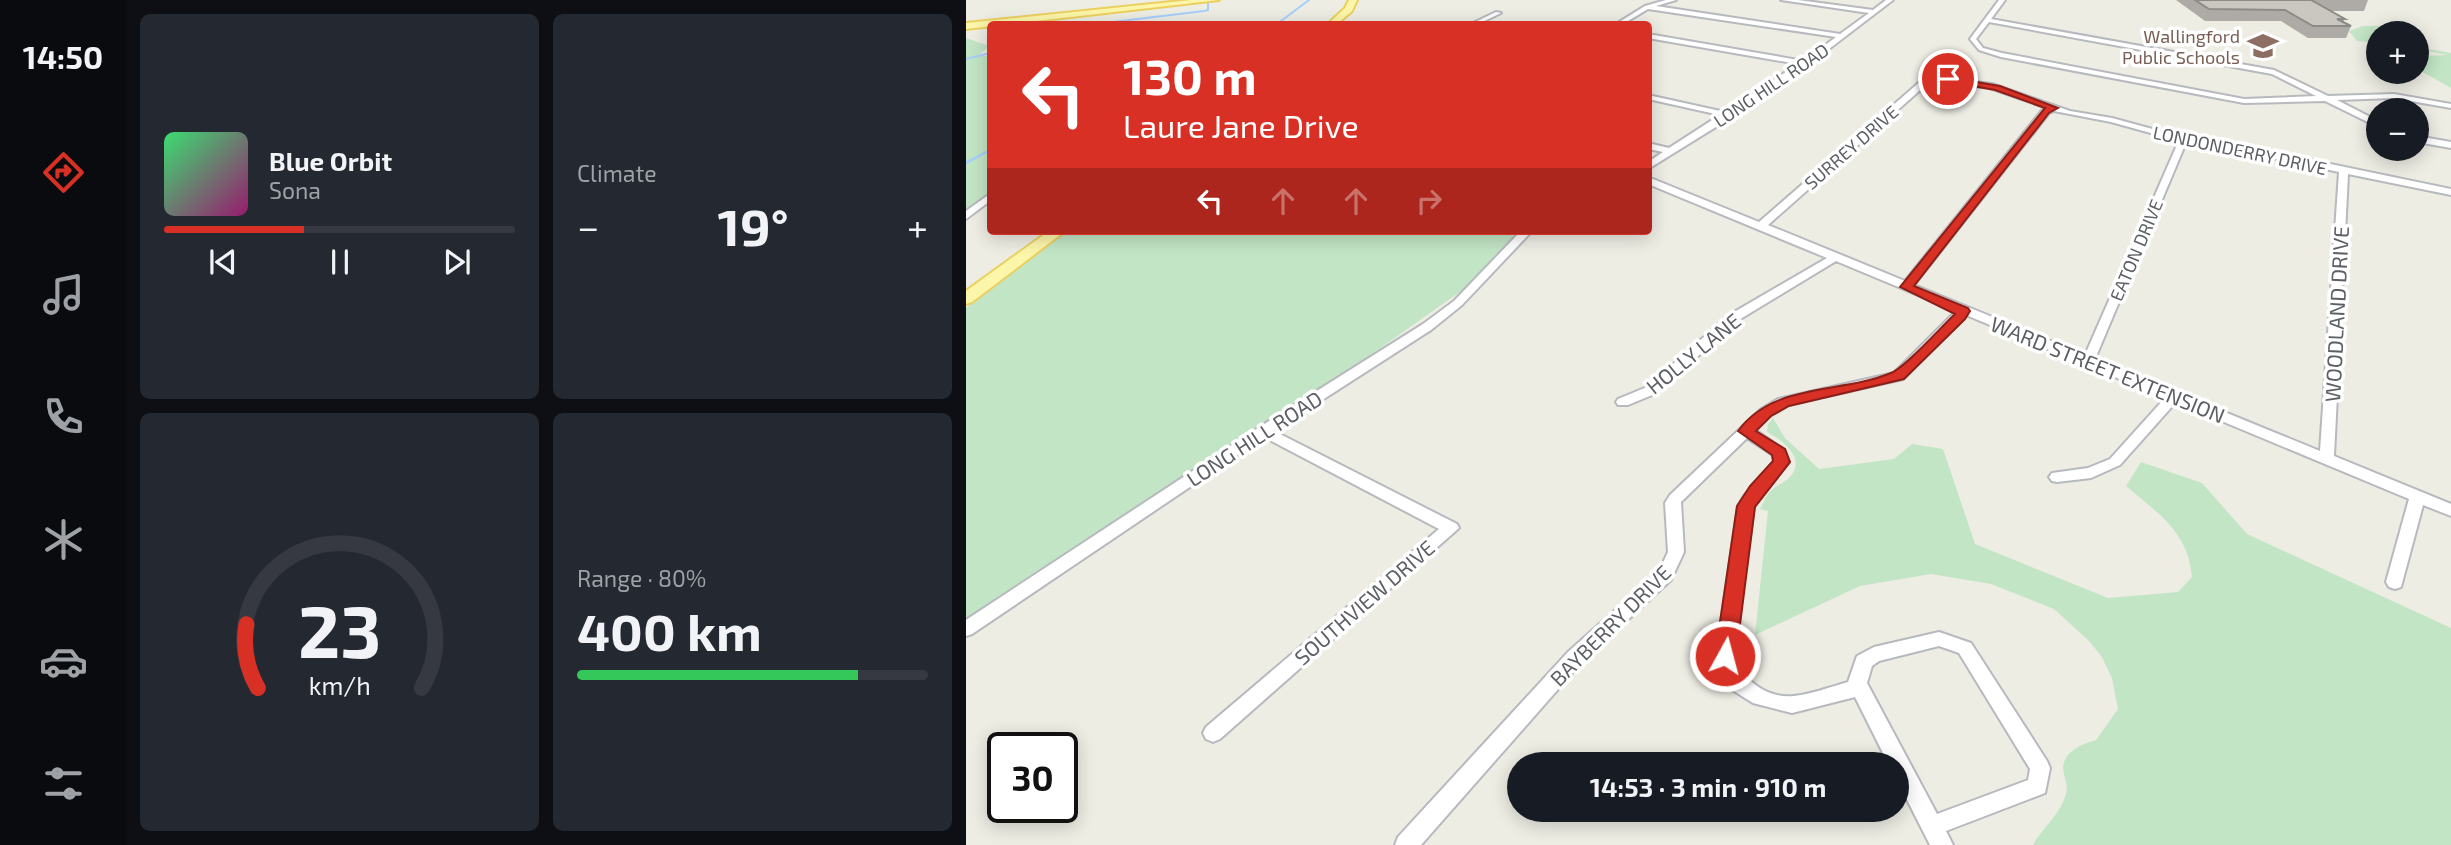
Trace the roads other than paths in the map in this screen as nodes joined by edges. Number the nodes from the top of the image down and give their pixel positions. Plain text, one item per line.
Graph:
1 (1215, 0) edge
2 (1353, 0) edge
3 (1673, 0) edge
4 (1786, 0) edge
5 (1890, 0) edge
6 (2003, 0) edge
7 (1647, 8) junction
8 (1876, 12) junction
9 (1498, 13) dead end
10 (1987, 20) junction
11 (1034, 21) edge
12 (1335, 21) edge
13 (1481, 21) edge
14 (1624, 21) edge
15 (987, 24) edge
16 (966, 26) edge
17 (1841, 36) junction
18 (1652, 37) edge
19 (1805, 63) junction
20 (1932, 80) joint
21 (1652, 98) edge
22 (2331, 99) junction
23 (2451, 106) edge
24 (2054, 108) junction
25 (1729, 115) junction
26 (2366, 118) edge
27 (2180, 140) junction
28 (2429, 141) edge
29 (2451, 145) edge
30 (1652, 147) edge
31 (1671, 151) junction
32 (1652, 163) edge
33 (2344, 171) junction
34 (1652, 182) edge
35 (2451, 192) edge
36 (987, 199) edge
37 (966, 216) edge
38 (1767, 228) junction
39 (1053, 235) edge
40 (1524, 235) edge
41 (1834, 258) junction
42 (1906, 287) junction
43 (966, 299) edge
44 (1963, 311) junction
45 (2089, 359) junction
46 (2174, 396) junction
47 (1623, 402) dead end
48 (1263, 431) junction
49 (1746, 431) junction
50 (2327, 457) junction
51 (2057, 477) dead end
52 (2418, 496) junction
53 (2451, 510) edge
54 (2395, 582) dead end
55 (966, 629) edge
56 (1858, 688) junction
57 (1213, 733) dead end
58 (1937, 835) edge
59 (1406, 845) edge

1 - 11 main road
2 - 12 main road
3 - 7 street
4 - 8 street
5 - 8 street, LONG HILL ROAD
6 - 10 street
7 - 14 street
7 - 17 street
8 - 17 street, LONG HILL ROAD
9 - 13 street
10 - 22 street
10 - 22 street
15 - 16 main road
17 - 19 street, LONG HILL ROAD
18 - 19 street
19 - 25 street, LONG HILL ROAD
20 - 24 street, LONDONDERRY DRIVE
20 - 38 street, SURREY DRIVE
21 - 25 street
22 - 23 street
22 - 26 street
24 - 27 street, LONDONDERRY DRIVE
24 - 42 street
25 - 31 street, LONG HILL ROAD
27 - 33 street, LONDONDERRY DRIVE
27 - 45 street, EATON DRIVE
28 - 29 street
30 - 31 street
31 - 32 street, LONG HILL ROAD
33 - 35 street, LONDONDERRY DRIVE
33 - 50 street, WOODLAND DRIVE
34 - 38 street, WARD STREET EXTENSION
36 - 37 street
38 - 41 street, WARD STREET EXTENSION
39 - 43 main road
40 - 48 street, LONG HILL ROAD
41 - 42 street, WARD STREET EXTENSION
41 - 47 street, HOLLY LANE
42 - 44 street, WARD STREET EXTENSION
44 - 45 street, WARD STREET EXTENSION
44 - 49 street, BAYBERRY DRIVE
45 - 46 street, WARD STREET EXTENSION
46 - 50 street, WARD STREET EXTENSION
46 - 51 street
48 - 55 street, LONG HILL ROAD
48 - 57 street, SOUTHVIEW DRIVE
49 - 56 street
49 - 59 street, BAYBERRY DRIVE
50 - 52 street, WARD STREET EXTENSION
52 - 53 street, WARD STREET EXTENSION
52 - 54 street
56 - 58 street
56 - 58 street

